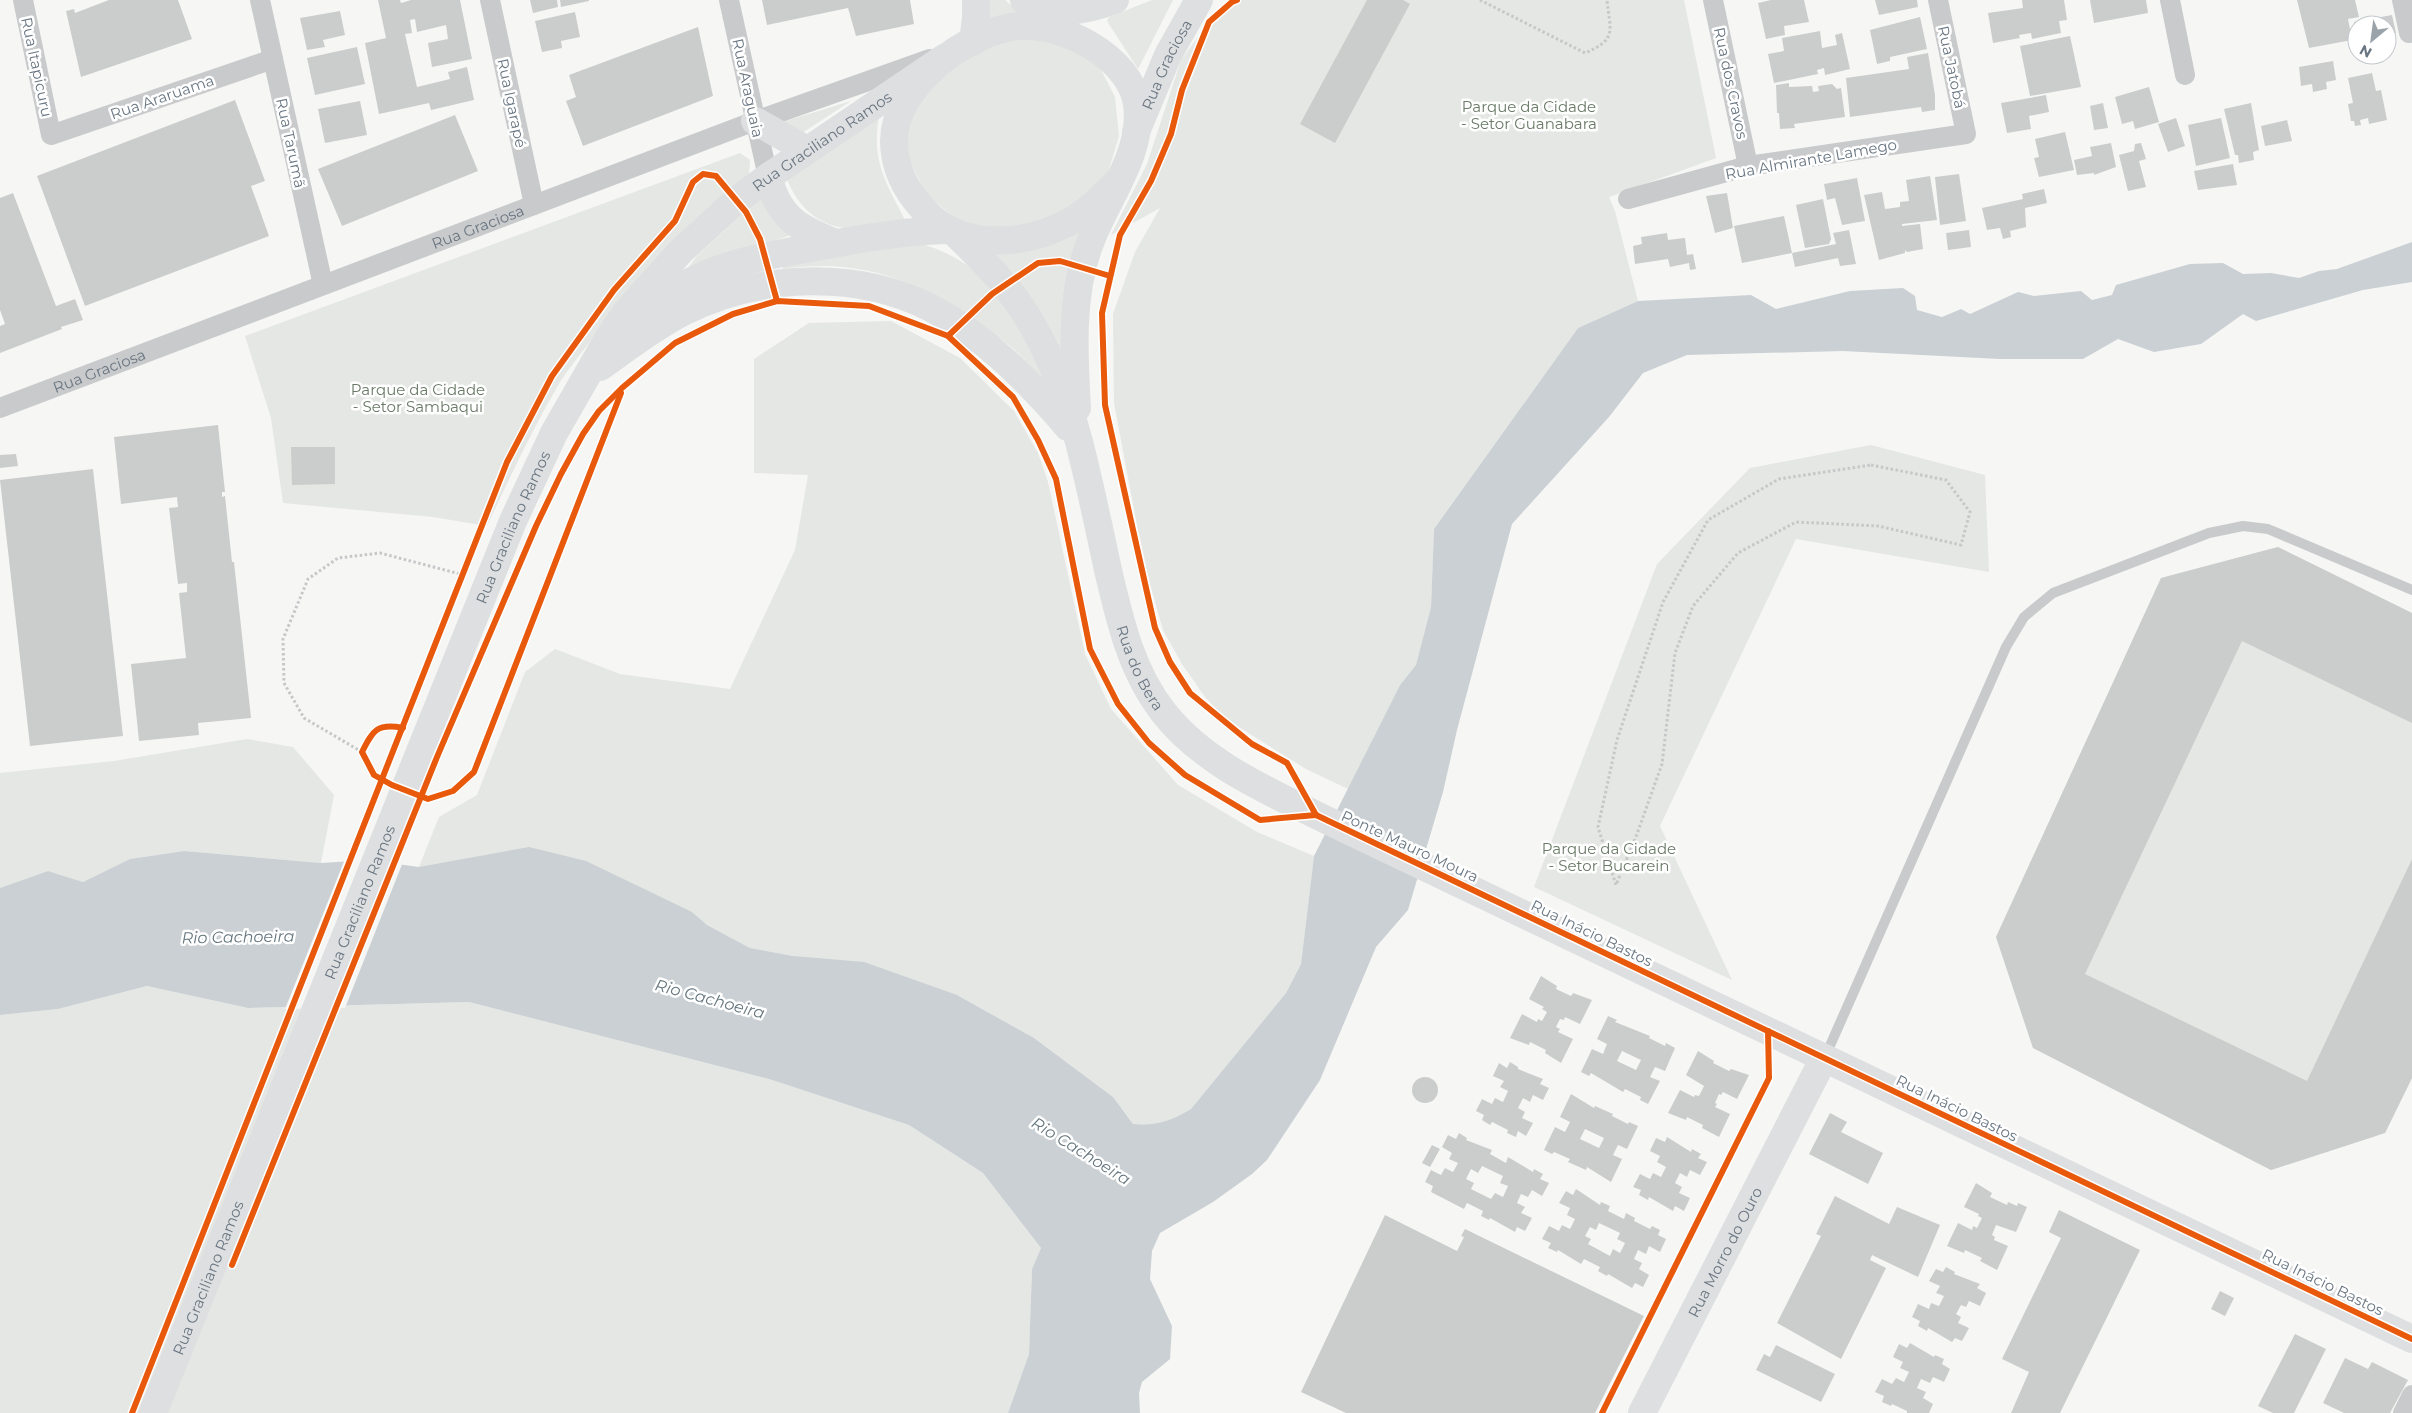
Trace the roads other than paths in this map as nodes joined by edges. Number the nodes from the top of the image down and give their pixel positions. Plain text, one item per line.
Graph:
1 (23, 0) edge
2 (260, 0) edge
3 (490, 0) edge
4 (729, 0) edge
5 (976, 0) edge
6 (1024, 0) edge
7 (1115, 0) edge
8 (1199, 0) edge
9 (1713, 0) edge
10 (1938, 0) edge
11 (2170, 0) edge
12 (2402, 0) edge
13 (1081, 6) edge
14 (2408, 34) dead end
15 (958, 50) junction
16 (1100, 51) junction
17 (273, 59) junction
18 (2185, 75) dead end
19 (755, 121) junction
20 (1136, 132) junction
21 (1966, 134) joint
22 (51, 135) joint
23 (807, 150) junction
24 (1748, 166) junction
25 (768, 177) junction
26 (1119, 180) junction
27 (1628, 199) dead end
28 (534, 205) junction
29 (951, 232) junction
30 (836, 243) junction
31 (323, 285) junction
32 (600, 367) junction
33 (575, 395) junction
34 (0, 408) edge
35 (1079, 440) junction
36 (2412, 590) edge
37 (1316, 815) joint
38 (1492, 899) joint
39 (1777, 1035) junction
40 (1824, 1058) junction
41 (1853, 1072) junction
42 (1808, 1090) junction
43 (2412, 1338) edge
44 (2412, 1396) edge
45 (153, 1413) edge
46 (1642, 1413) edge
47 (2403, 1413) edge

1 - 22 street, Rua Itapicuru
2 - 17 street, Rua Tarumã
3 - 28 street, Rua Igarapé
4 - 19 street, Rua Araguaia
5 - 15 main road
6 - 13 main road
7 - 13 main road
8 - 20 main road, Rua Graciosa
9 - 24 street, Rua dos Cravos
10 - 21 street, Rua Jatobá
11 - 18 street
12 - 14 street
13 - 16 main road
15 - 16 main road
15 - 19 street, Rua Graciosa
15 - 23 main road, Rua Graciliano Ramos
15 - 29 main road, Rua do Bera
16 - 20 main road
17 - 22 street, Rua Araruama
17 - 31 street, Rua Tarumã
19 - 23 main road
19 - 25 street, Rua Araguaia
19 - 28 street, Rua Graciosa
20 - 26 main road, Rua Graciosa
21 - 24 street, Rua Almirante Lamego
23 - 25 main road, Rua Graciliano Ramos
24 - 27 street, Rua Almirante Lamego
25 - 30 main road
25 - 33 main road, Rua Graciliano Ramos
26 - 29 main road
26 - 35 main road, Rua do Bera
28 - 31 street, Rua Graciosa
29 - 30 main road, Rua Graciliano Ramos
29 - 35 main road, Rua do Bera
30 - 32 main road, Rua Graciliano Ramos
31 - 34 street, Rua Graciosa
32 - 33 main road, Rua Graciliano Ramos
32 - 35 main road
33 - 45 main road, Rua Graciliano Ramos
35 - 37 main road, Rua do Bera
36 - 40 lane
37 - 38 main road, Ponte Mauro Moura
38 - 39 main road, Rua Inácio Bastos
39 - 40 main road, Rua Inácio Bastos
39 - 42 main road
40 - 41 main road, Rua Inácio Bastos
40 - 42 main road, Rua Morro do Ouro
41 - 42 main road
41 - 43 main road, Rua Inácio Bastos
42 - 46 main road, Rua Morro do Ouro
44 - 47 street

